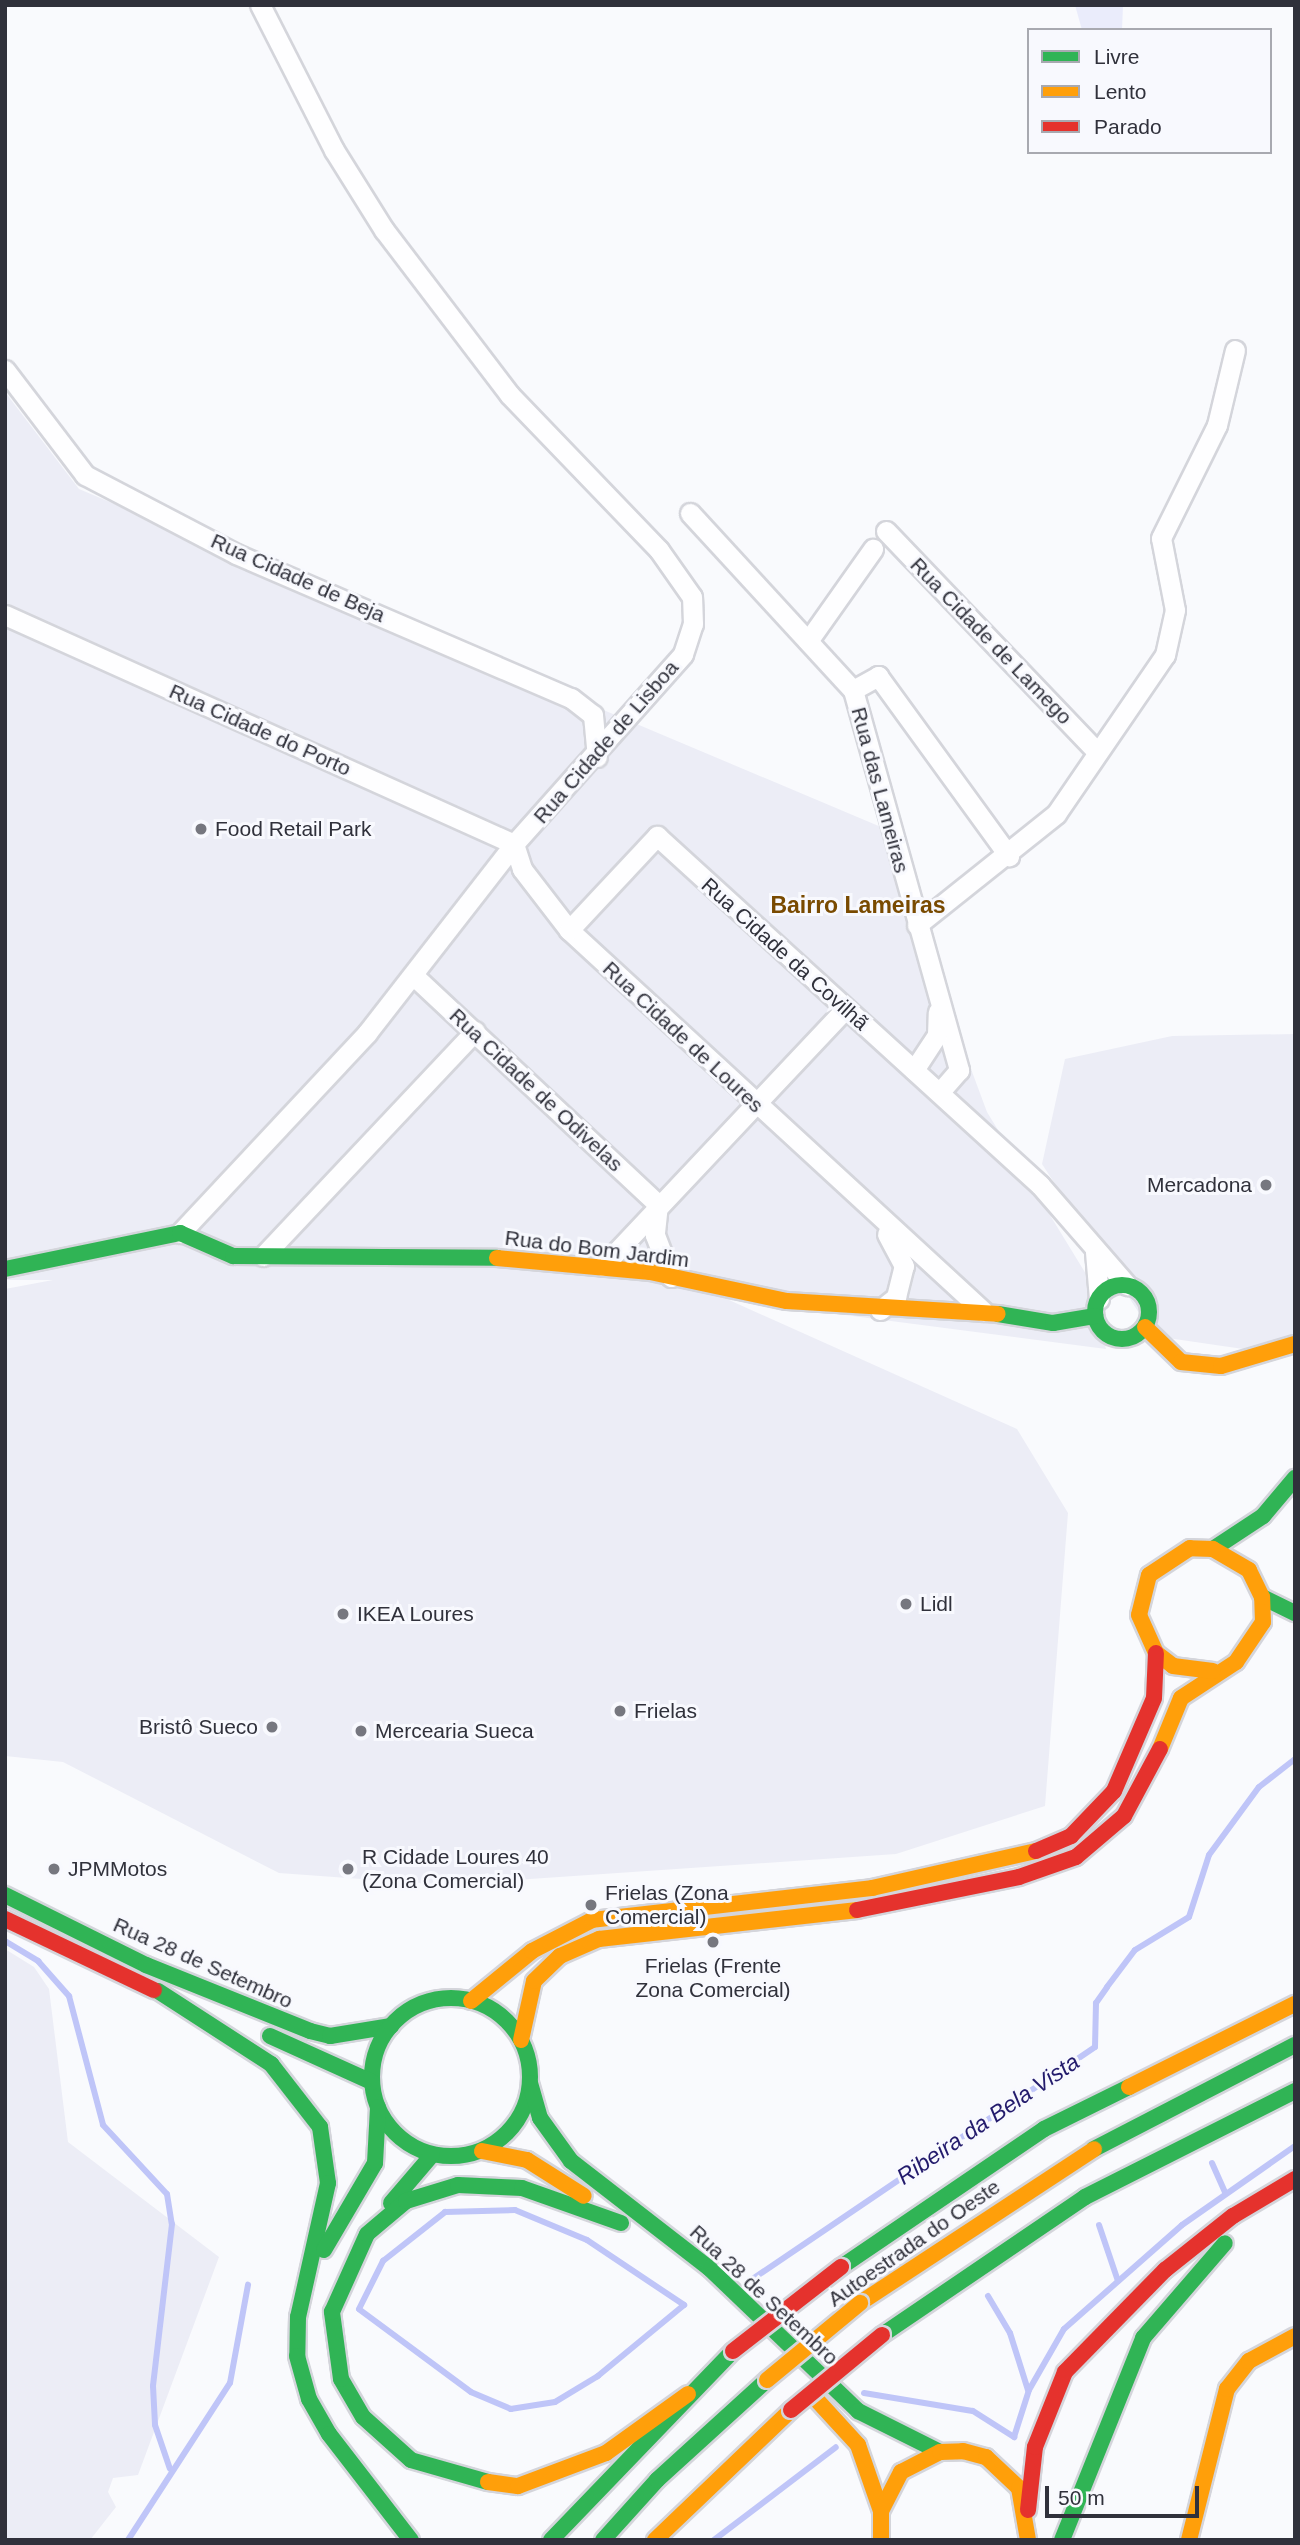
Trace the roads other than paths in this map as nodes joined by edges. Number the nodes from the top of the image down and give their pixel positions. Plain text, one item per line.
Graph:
1 (260, 5) edge
2 (1235, 350) dead end
3 (5, 370) edge
4 (690, 513) dead end
5 (886, 531) dead end
6 (873, 549) dead end
7 (5, 615) edge
8 (808, 641) junction
9 (853, 690) junction
10 (1097, 752) junction
11 (597, 757) junction
12 (514, 844) junction
13 (1009, 856) junction
14 (917, 925) junction
15 (569, 930) junction
16 (414, 976) junction
17 (939, 1000) junction
18 (845, 1009) junction
19 (475, 1031) junction
20 (914, 1070) junction
21 (941, 1091) junction
22 (758, 1106) junction
23 (658, 1205) junction
24 (872, 1214) junction
25 (180, 1233) junction
26 (1094, 1252) junction
27 (262, 1256) junction
28 (603, 1266) junction
29 (5, 1269) edge
30 (671, 1277) junction
31 (1127, 1285) junction
32 (1097, 1307) junction
33 (880, 1310) junction
34 (983, 1311) junction
35 (1144, 1327) junction
36 (1295, 1344) edge
37 (1295, 1478) edge
38 (1263, 1516) junction
39 (1213, 1549) junction
40 (1252, 1557) junction
41 (1262, 1597) junction
42 (1295, 1613) edge
43 (1156, 1653) junction
44 (1213, 1671) junction
45 (5, 1895) edge
46 (5, 1919) edge
47 (158, 1991) junction
48 (471, 2001) junction
49 (1295, 2004) edge
50 (391, 2026) junction
51 (521, 2040) junction
52 (1295, 2045) edge
53 (372, 2082) junction
54 (530, 2083) junction
55 (1295, 2091) edge
56 (377, 2107) junction
57 (482, 2151) junction
58 (432, 2155) junction
59 (1295, 2179) edge
60 (1263, 2200) junction
61 (621, 2223) junction
62 (367, 2234) junction
63 (683, 2273) dead end
64 (304, 2281) junction
65 (704, 2290) dead end
66 (1295, 2336) edge
67 (688, 2394) junction
68 (940, 2452) junction
69 (1028, 2510) junction
70 (881, 2511) junction
71 (411, 2540) edge
72 (551, 2540) edge
73 (603, 2540) edge
74 (655, 2540) edge
75 (881, 2540) edge
76 (1028, 2540) edge
77 (1062, 2540) edge
78 (1189, 2540) edge

1 - 11 street, Rua Cidade de Lisboa
2 - 10 street
3 - 11 street, Rua Cidade de Beja
4 - 8 street, Rua das Lameiras
5 - 10 street, Rua Cidade de Lamego
6 - 8 street
7 - 12 street, Rua Cidade do Porto
8 - 9 street, Rua das Lameiras
9 - 13 street
9 - 14 street, Rua das Lameiras
10 - 13 street
11 - 12 street, Rua Cidade de Lisboa
12 - 15 street, Rua Cidade de Loures
12 - 16 street, Rua Cidade de Lisboa
13 - 14 street
14 - 17 street, Rua das Lameiras
15 - 18 street, Rua Cidade da Covilhã
15 - 22 street, Rua Cidade de Loures
16 - 19 street, Rua Cidade de Odivelas
16 - 25 street, Rua Cidade de Lisboa
17 - 20 street, Rua das Lameiras
17 - 21 street, Rua das Lameiras
18 - 20 street, Rua Cidade da Covilhã
18 - 22 street
19 - 23 street, Rua Cidade de Odivelas
19 - 27 street
20 - 21 street
21 - 26 street
22 - 23 street
22 - 24 street, Rua Cidade de Loures
23 - 28 street
23 - 30 street
24 - 33 street
24 - 34 street
25 - 27 main road, Rua do Bom Jardim
25 - 29 main road
26 - 31 street
26 - 32 street
27 - 28 main road, Rua do Bom Jardim
28 - 30 main road, Rua do Bom Jardim
30 - 33 main road, Rua do Bom Jardim
31 - 32 main road, Rua do Bom Jardim
31 - 35 main road
32 - 34 main road, Rua do Bom Jardim
32 - 35 main road
33 - 34 main road, Rua do Bom Jardim
35 - 36 main road
37 - 38 main road
38 - 39 main road
38 - 40 main road
39 - 40 main road
39 - 43 main road
40 - 41 main road
41 - 42 main road
41 - 44 main road
43 - 44 main road
43 - 48 main road
44 - 51 main road
45 - 50 main road, Rua 28 de Setembro
46 - 47 main road, Rua 28 de Setembro
47 - 53 main road, Rua 28 de Setembro
47 - 64 main road
48 - 50 main road
48 - 51 main road
49 - 67 main road, bridge
50 - 53 main road
51 - 54 main road
52 - 73 main road, Autoestrada do Oeste, bridge
53 - 56 main road
54 - 57 main road
54 - 68 main road, Rua 28 de Setembro
55 - 74 main road, bridge
56 - 58 main road
56 - 64 main road
57 - 58 main road
57 - 61 main road, Rua 28 de Setembro
58 - 62 main road
59 - 60 main road
60 - 69 main road
60 - 77 main road
61 - 62 main road
61 - 63 main road, Rua 28 de Setembro
62 - 67 main road
64 - 71 main road
65 - 70 main road, Rua 28 de Setembro
66 - 78 main road
67 - 72 main road
68 - 69 main road
68 - 70 main road
69 - 76 main road
70 - 75 main road

